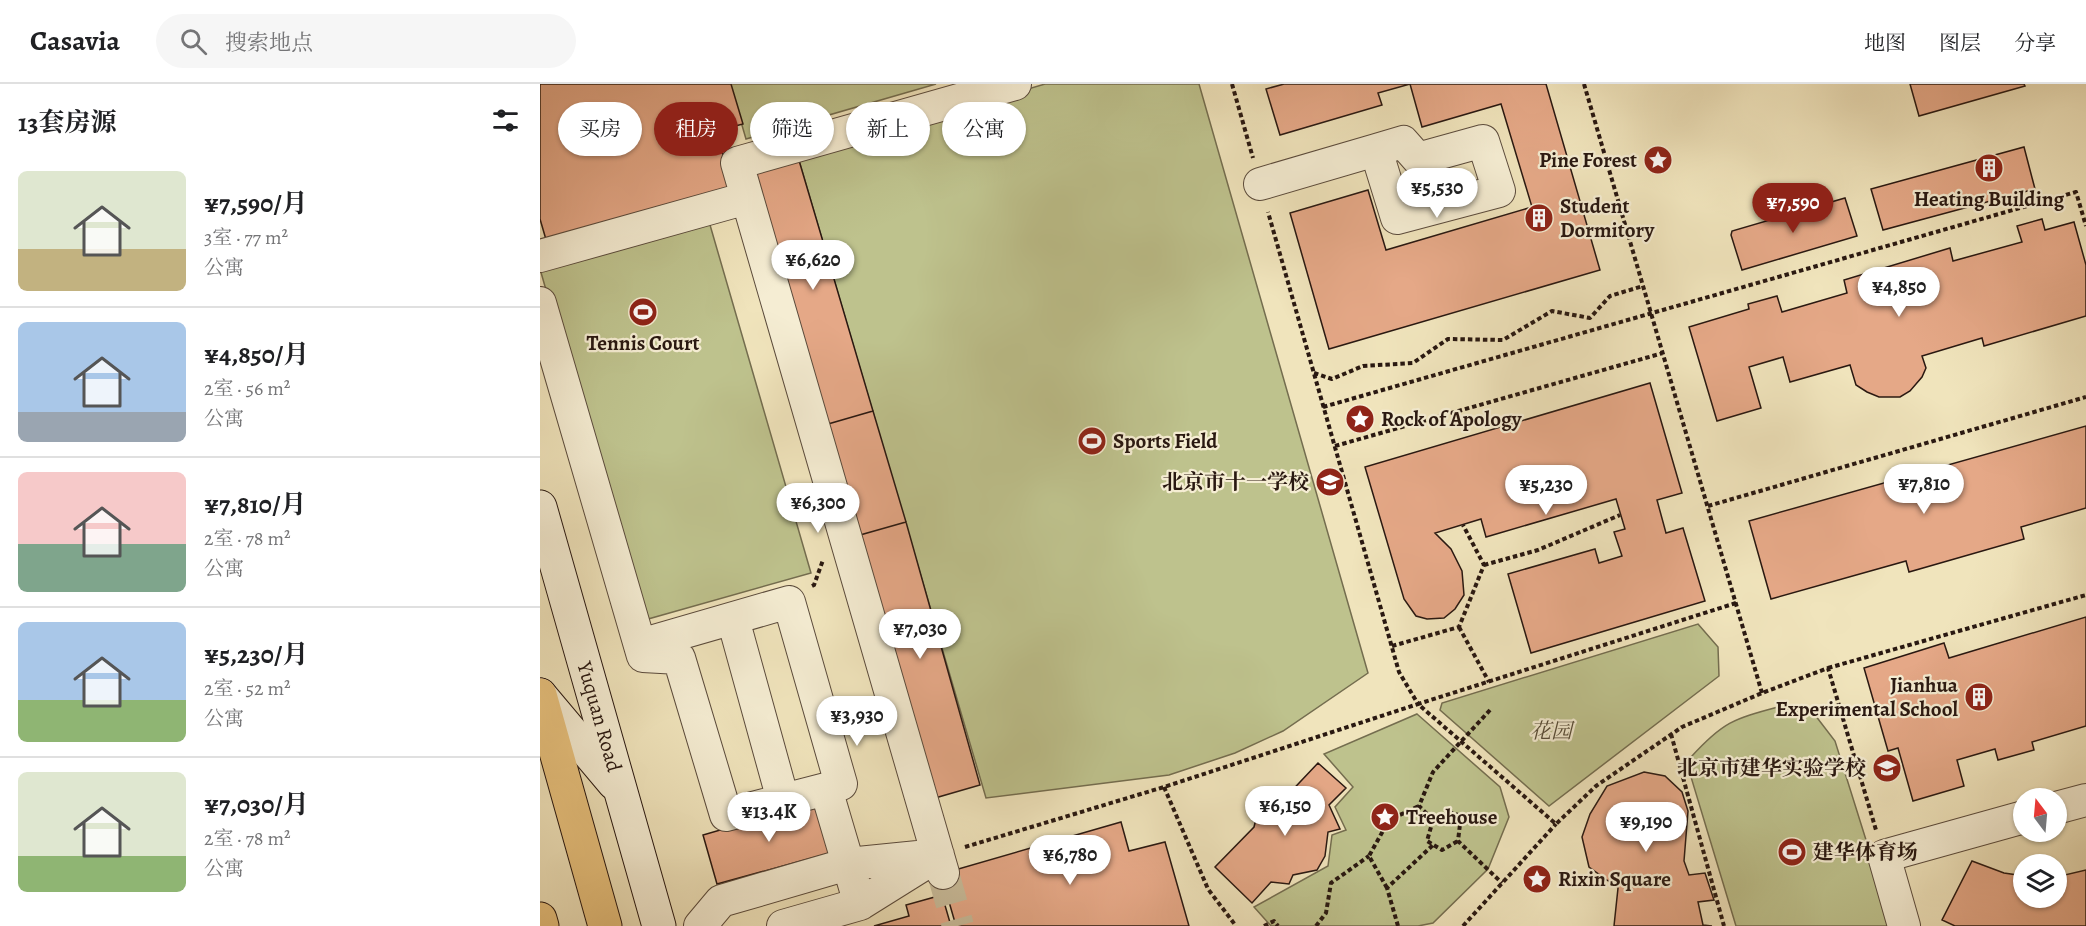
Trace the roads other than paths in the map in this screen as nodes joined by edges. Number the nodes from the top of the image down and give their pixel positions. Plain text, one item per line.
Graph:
1 (1015, 84) edge
2 (1376, 150) dead end
3 (1260, 184) road end
4 (747, 198) junction
5 (540, 256) edge
6 (540, 303) edge
7 (540, 507) edge
8 (733, 619) junction
9 (640, 645) junction
10 (540, 695) edge
11 (826, 789) junction
12 (621, 791) junction
13 (783, 800) junction
14 (2086, 800) edge
15 (2067, 805) edge
16 (2013, 820) edge
17 (848, 864) junction
18 (940, 864) junction
19 (860, 904) junction
20 (540, 920) edge
21 (542, 926) edge
22 (605, 926) edge
23 (659, 926) edge
24 (700, 926) edge
25 (783, 926) edge
26 (1904, 926) edge

1 - 4 street
2 - 3 street
4 - 5 street
4 - 18 street
6 - 9 street
7 - 12 street, Yuquan Road
8 - 9 street
8 - 11 street
8 - 13 street
9 - 13 street
10 - 12 street
10 - 22 main road
11 - 13 street
11 - 17 street
12 - 23 street, Yuquan Road
14 - 15 street
16 - 26 street
17 - 18 street
17 - 19 street
17 - 24 street
18 - 19 street
19 - 25 street
20 - 21 main road

